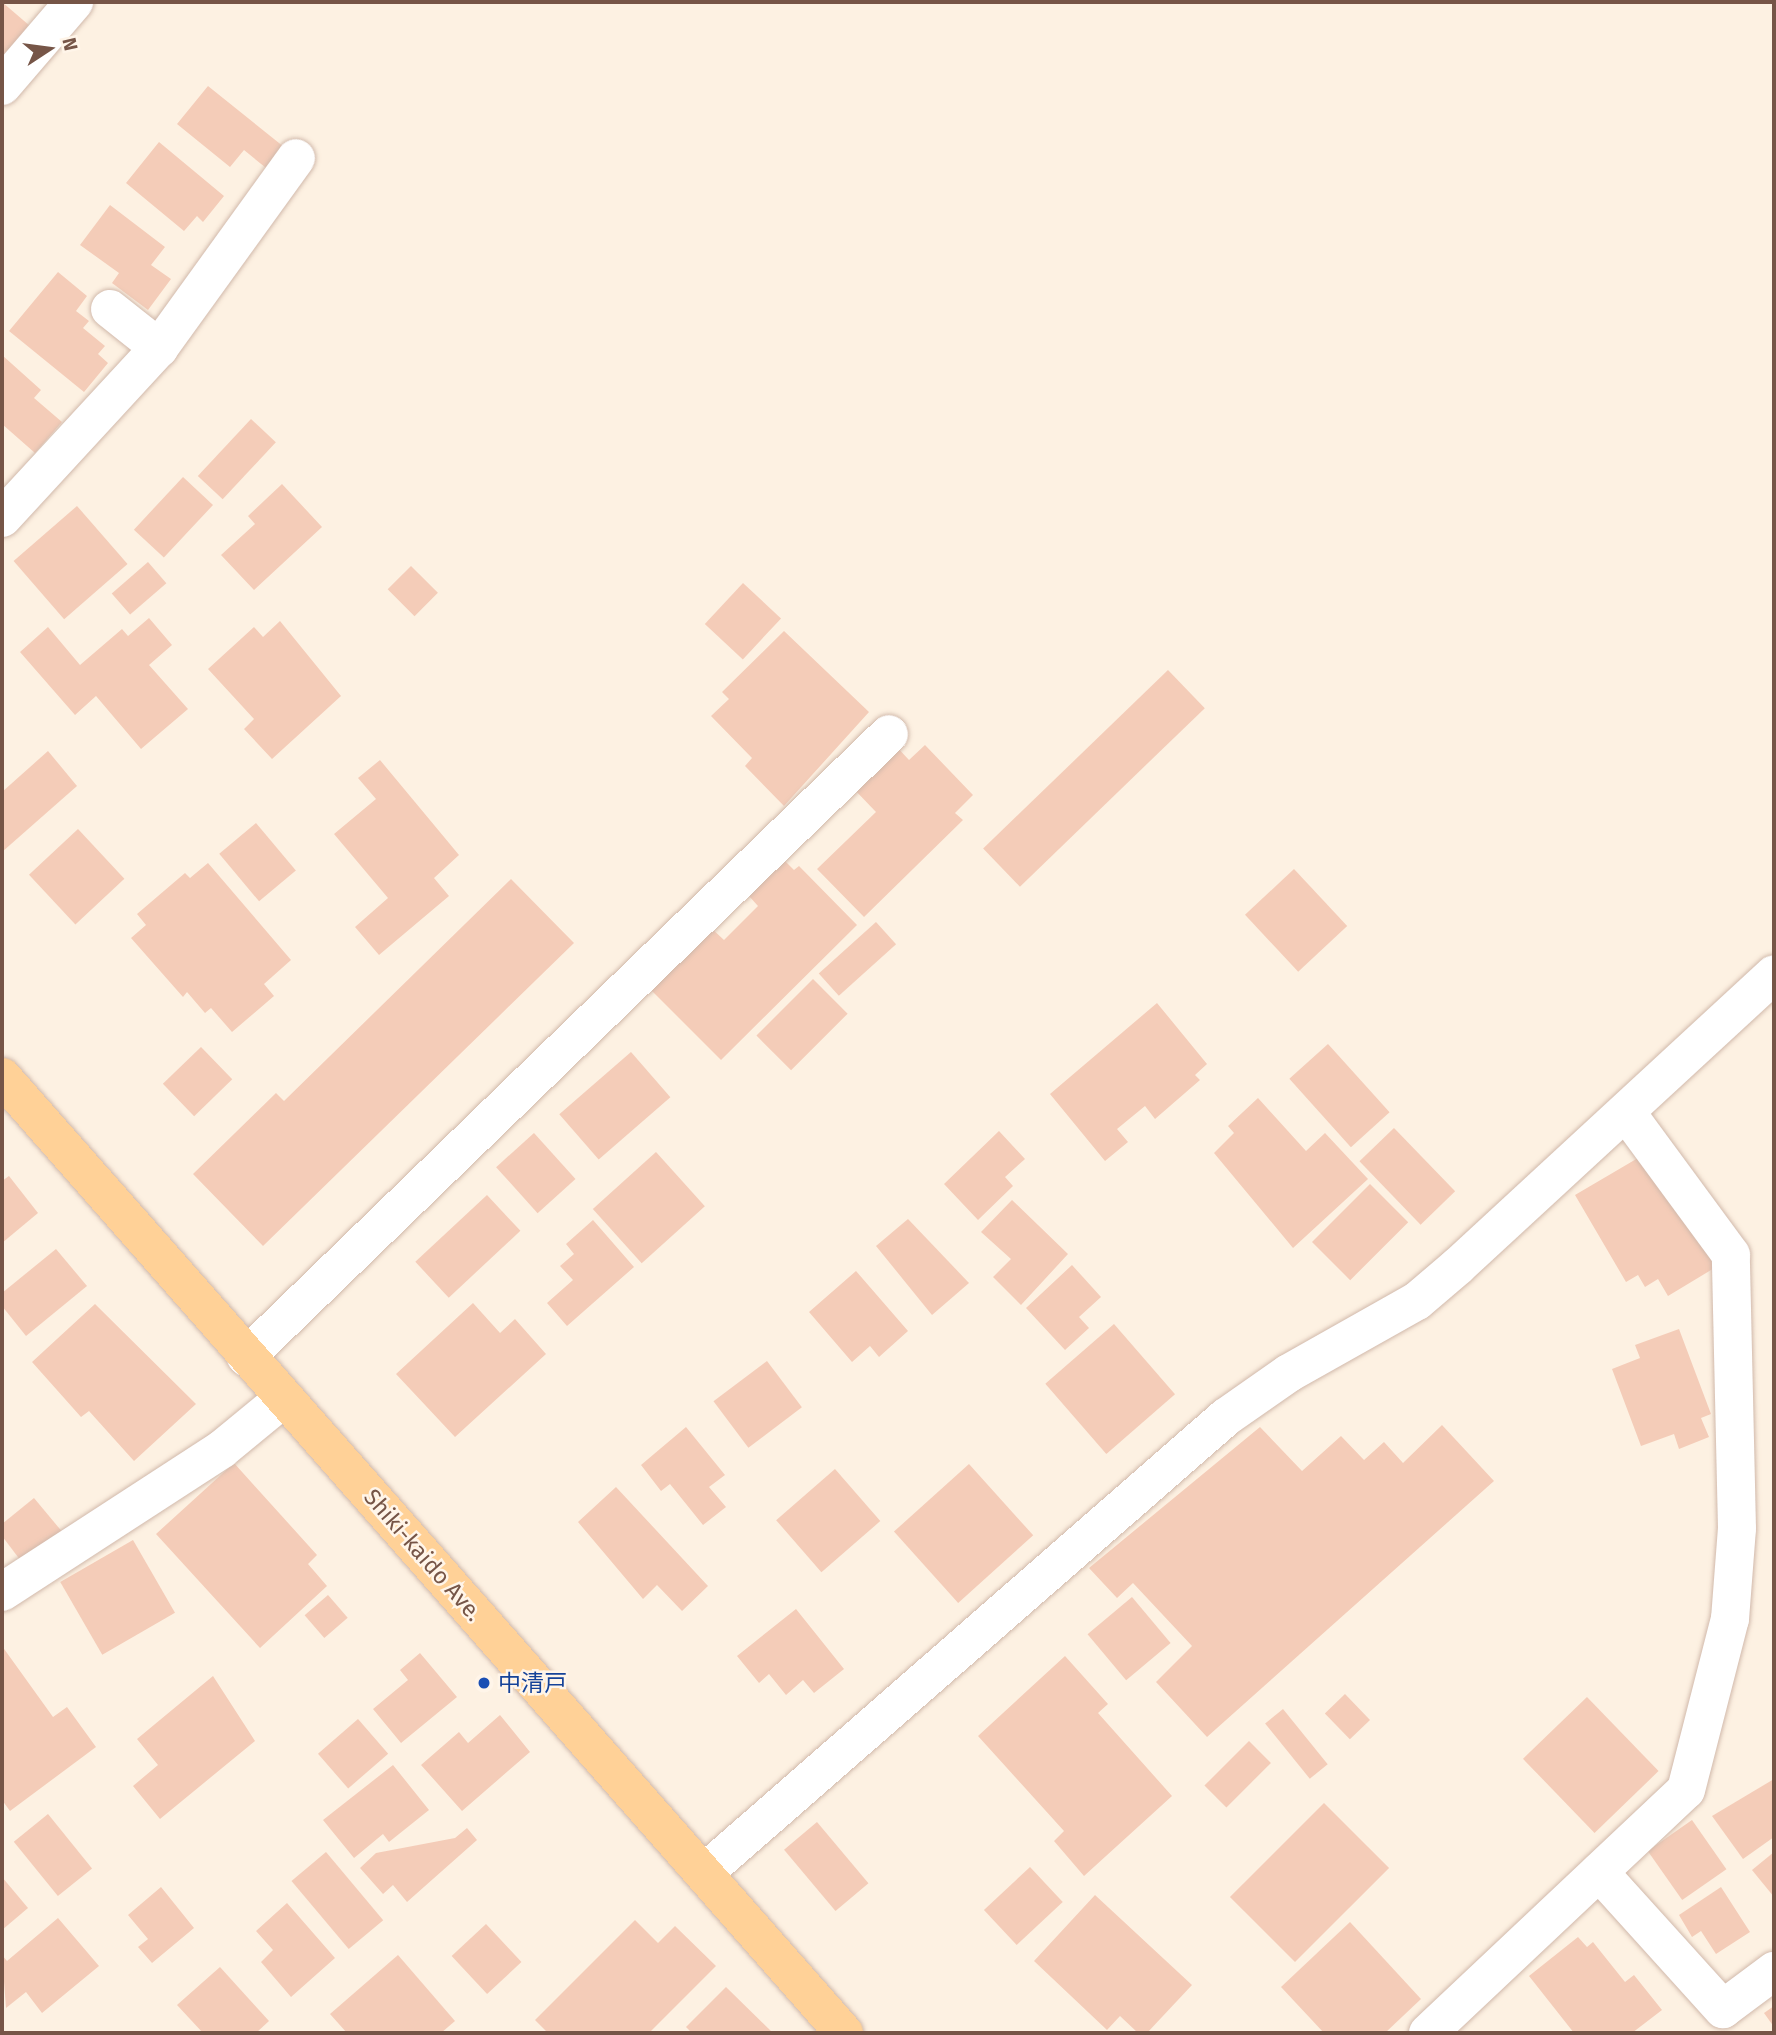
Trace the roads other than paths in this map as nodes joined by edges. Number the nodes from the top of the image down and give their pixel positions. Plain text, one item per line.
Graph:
1 (74, 2) edge
2 (2, 86) edge
3 (296, 158) dead end
4 (110, 309) dead end
5 (159, 348) junction
6 (2, 518) edge
7 (889, 734) dead end
8 (1774, 974) edge
9 (2, 1077) edge
10 (1626, 1112) junction
11 (246, 1357) junction
12 (284, 1398) junction
13 (2, 1592) edge
14 (1599, 1872) junction
15 (704, 1873) junction
16 (1774, 1971) edge
17 (844, 2033) edge
18 (1428, 2033) edge

1 - 2 street
3 - 5 street
4 - 5 street
5 - 6 street
7 - 11 street
8 - 10 street
9 - 11 main road, Shiki-kaido Ave.
10 - 14 street
10 - 15 street
11 - 12 main road, Shiki-kaido Ave.
12 - 13 street
12 - 15 main road, Shiki-kaido Ave.
14 - 16 street
14 - 18 street
15 - 17 main road, Shiki-kaido Ave.

